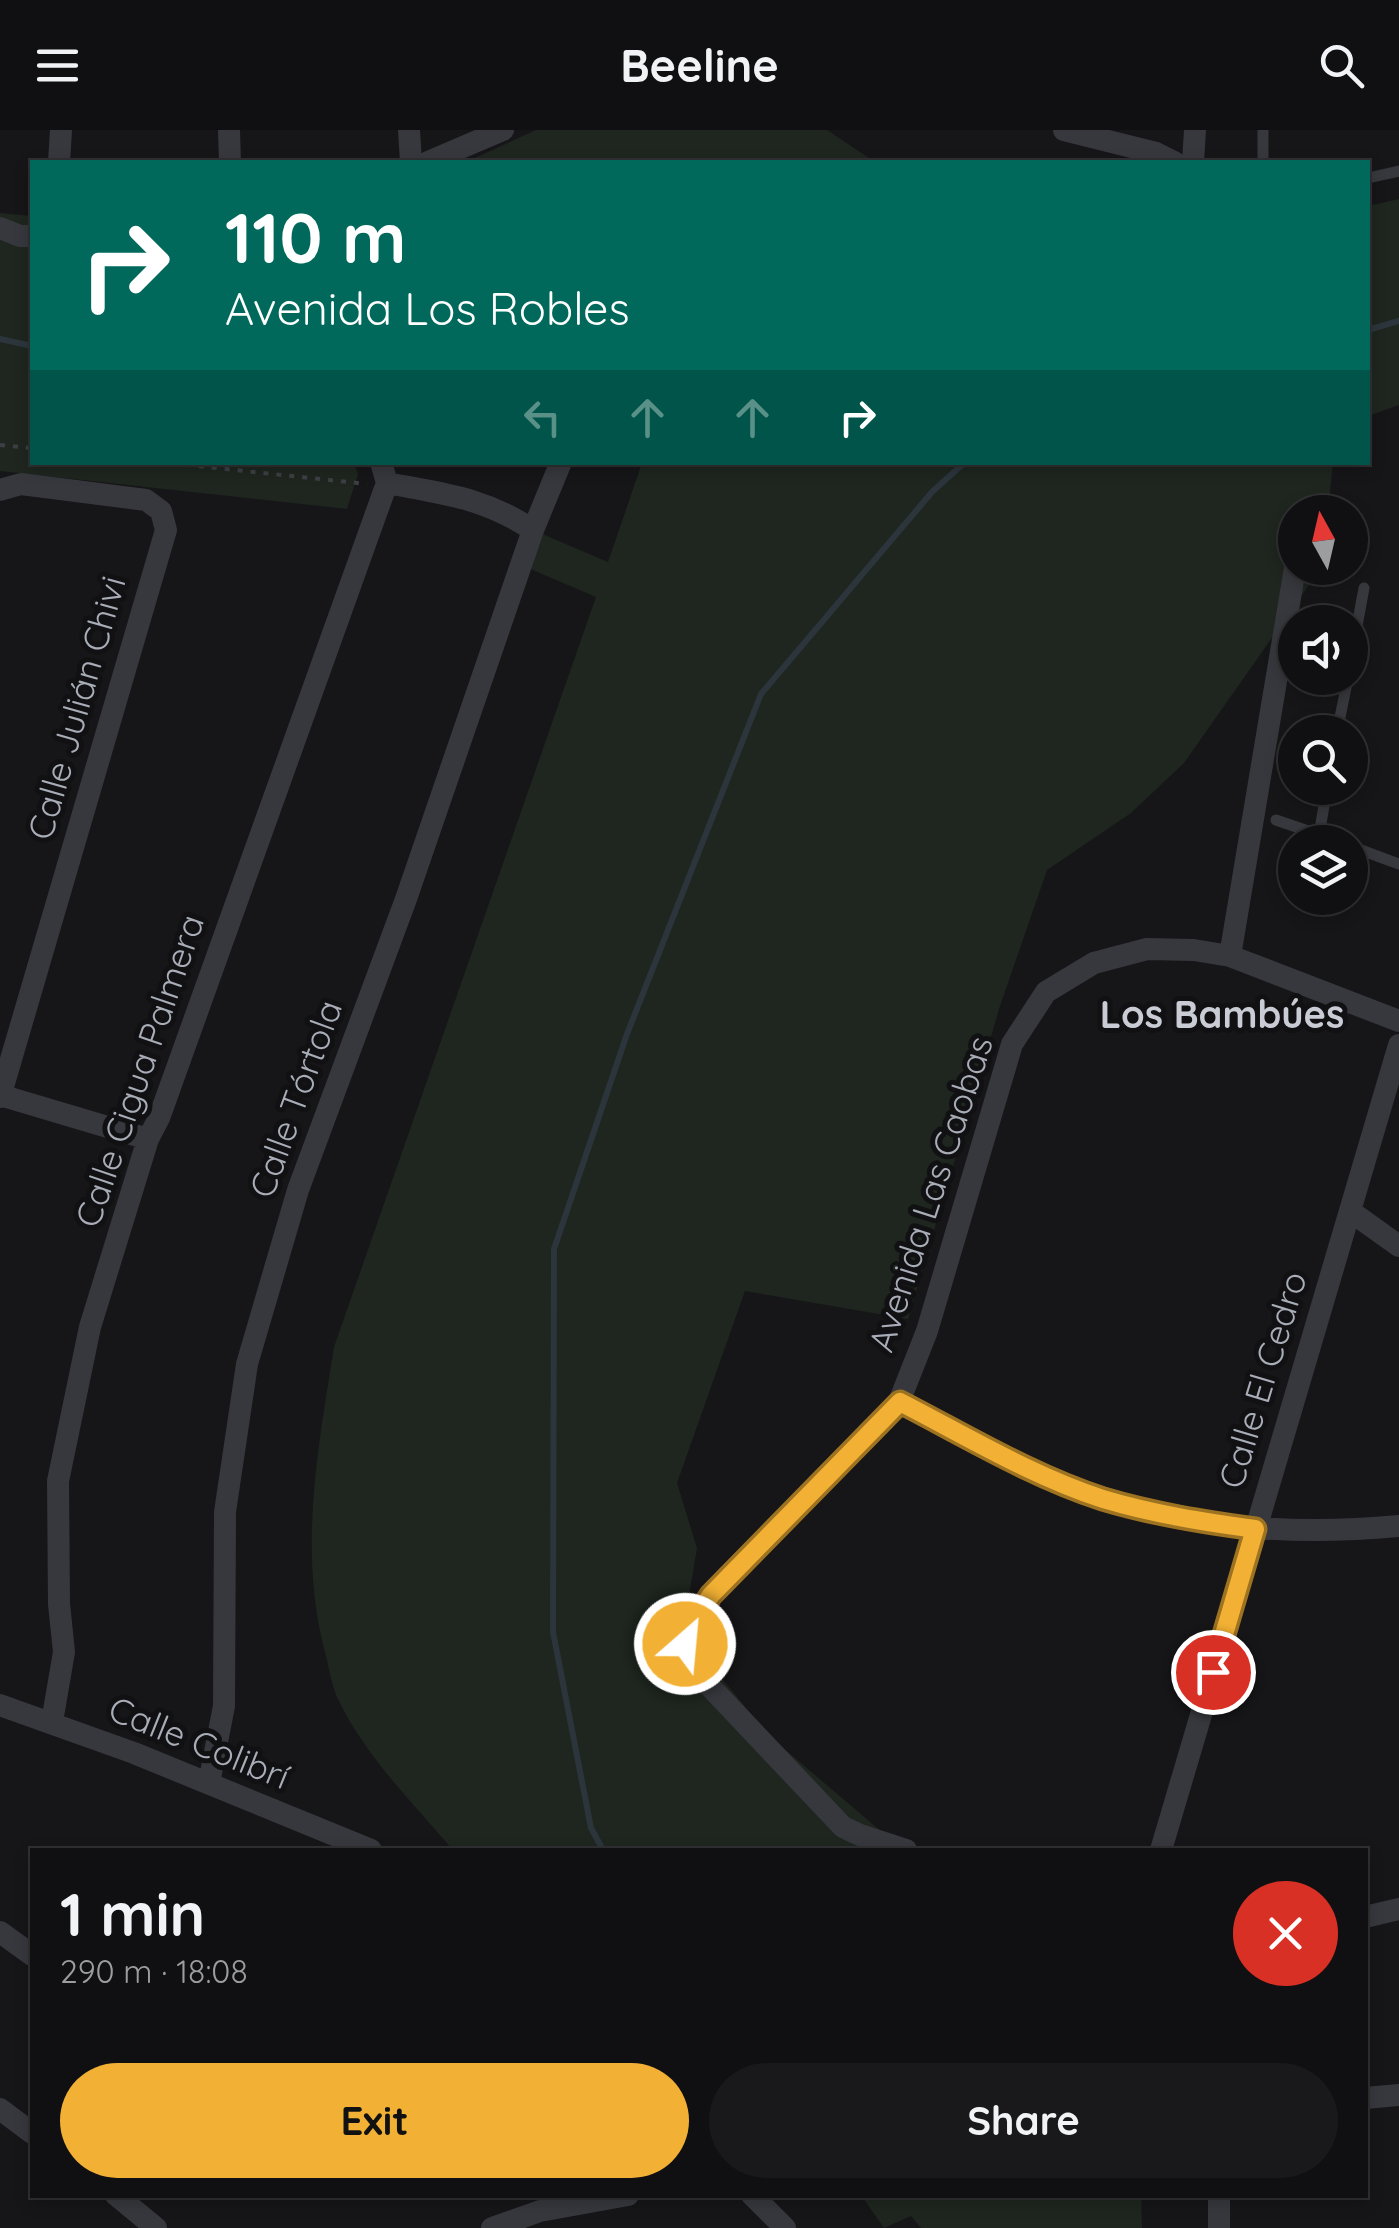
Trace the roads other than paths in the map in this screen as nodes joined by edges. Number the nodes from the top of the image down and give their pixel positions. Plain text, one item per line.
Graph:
1 (60, 130) edge
2 (229, 130) edge
3 (409, 130) edge
4 (503, 130) edge
5 (1064, 130) edge
6 (1194, 130) edge
7 (1263, 130) edge
8 (59, 160) edge
9 (230, 160) edge
10 (411, 160) edge
11 (433, 160) edge
12 (1170, 160) edge
13 (1192, 160) edge
14 (1263, 160) edge
15 (1399, 171) edge
16 (1370, 178) edge
17 (0, 228) edge
18 (30, 236) edge
19 (560, 465) edge
20 (384, 473) edge
21 (2, 489) edge
22 (532, 530) junction
23 (1293, 585) edge
24 (1364, 588) dead end
25 (1361, 605) edge
26 (1276, 820) dead end
27 (1290, 825) edge
28 (1368, 853) edge
29 (1399, 864) edge
30 (1230, 956) junction
31 (1399, 1021) edge
32 (1399, 1045) edge
33 (0, 1096) edge
34 (148, 1139) junction
35 (1350, 1211) junction
36 (1399, 1246) edge
37 (900, 1402) junction
38 (1399, 1526) edge
39 (1255, 1529) junction
40 (0, 1704) edge
41 (52, 1722) junction
42 (209, 1783) junction
43 (313, 1839) edge
44 (360, 1848) edge
45 (899, 1848) edge
46 (1162, 1848) edge
47 (1399, 1909) edge
48 (1368, 1916) edge
49 (0, 1932) edge
50 (30, 1953) edge
51 (1399, 2095) edge
52 (1368, 2098) edge
53 (0, 2109) edge
54 (30, 2132) edge
55 (120, 2198) edge
56 (612, 2198) edge
57 (755, 2198) edge
58 (1219, 2198) edge
59 (156, 2228) edge
60 (492, 2228) edge
61 (785, 2228) edge
62 (1220, 2228) edge

1 - 8 street
2 - 9 street
3 - 10 street
4 - 11 street
5 - 12 street
6 - 13 street
7 - 14 lane
15 - 16 lane
17 - 18 street
19 - 22 street, Calle Tórtola
20 - 22 street
20 - 34 street, Calle Cigua Palmera
21 - 33 street, Calle Julián Chivi
22 - 42 street, Calle Tórtola
23 - 30 street
24 - 25 lane
26 - 27 lane
28 - 29 lane
30 - 31 street, Avenida Las Caobas
30 - 37 street, Avenida Las Caobas
32 - 35 street, Calle El Cedro
33 - 34 street
34 - 41 street, Calle Cigua Palmera
35 - 36 street
35 - 39 street, Calle El Cedro
37 - 39 street
37 - 45 street, Avenida Las Caobas
38 - 39 street
39 - 46 street, Calle El Cedro
40 - 41 street, Calle Colibrí
41 - 42 street, Calle Colibrí
42 - 43 street, Calle Colibrí
43 - 44 street, Calle Colibrí
47 - 48 street
49 - 50 street
51 - 52 street
53 - 54 street
55 - 59 street
56 - 60 street
57 - 61 street
58 - 62 street

